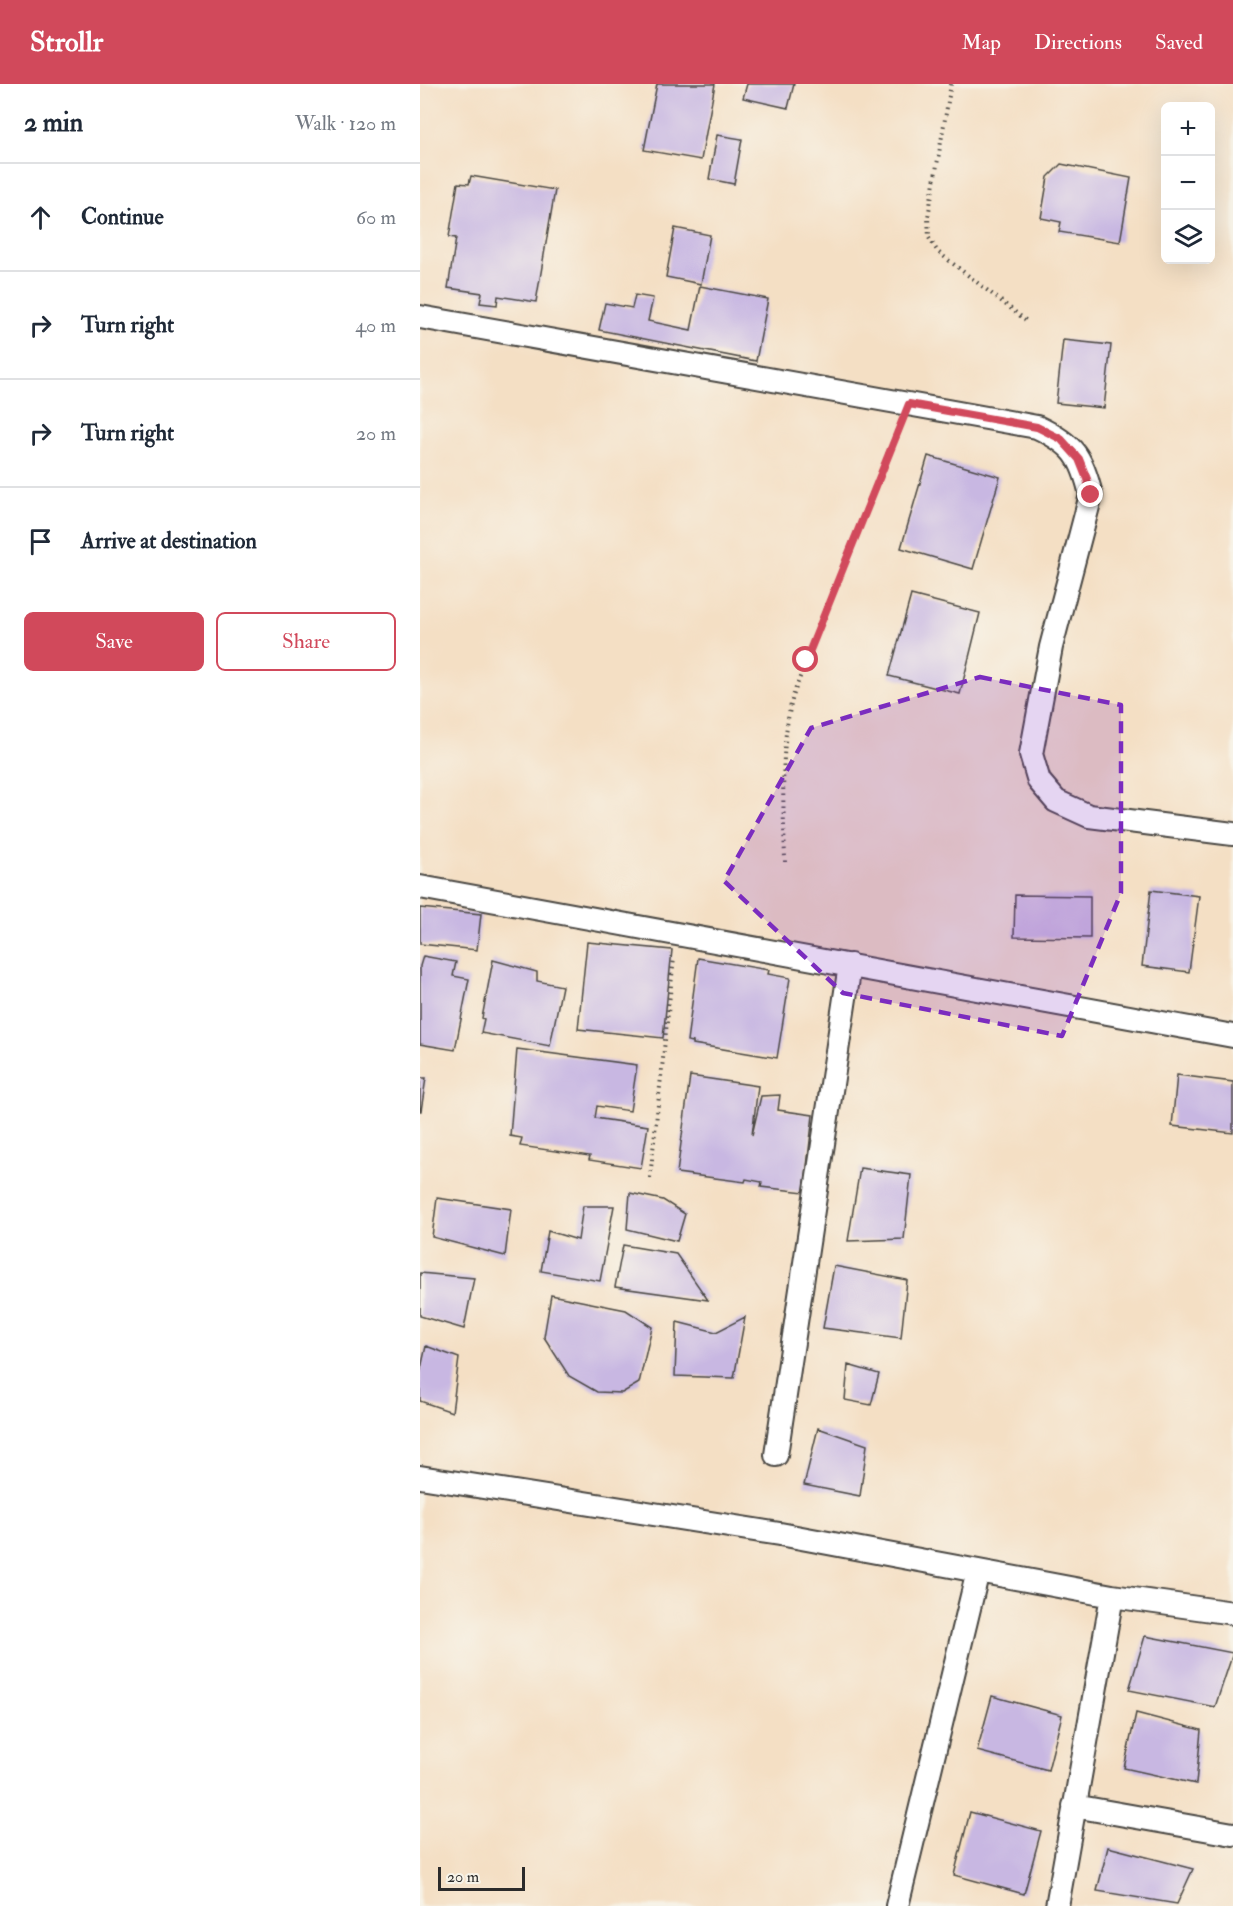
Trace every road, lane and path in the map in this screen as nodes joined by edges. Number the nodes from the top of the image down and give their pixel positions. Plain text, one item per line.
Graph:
1 (951, 84) edge
2 (420, 316) edge
3 (1028, 322) dead end
4 (909, 404) junction
5 (1233, 834) edge
6 (785, 862) dead end
7 (420, 887) edge
8 (677, 934) junction
9 (850, 965) junction
10 (1233, 1036) edge
11 (650, 1178) dead end
12 (776, 1455) dead end
13 (420, 1477) edge
14 (978, 1571) junction
15 (1112, 1596) junction
16 (1233, 1613) edge
17 (1074, 1806) junction
18 (1233, 1834) edge
19 (897, 1906) edge
20 (1057, 1906) edge

1 - 3 path
2 - 4 street
4 - 5 street
4 - 6 path
7 - 8 street
8 - 9 street
8 - 11 path
9 - 10 street
9 - 12 street
13 - 14 street
14 - 15 street
14 - 19 street
15 - 16 street
15 - 17 street
17 - 18 street
17 - 20 street

